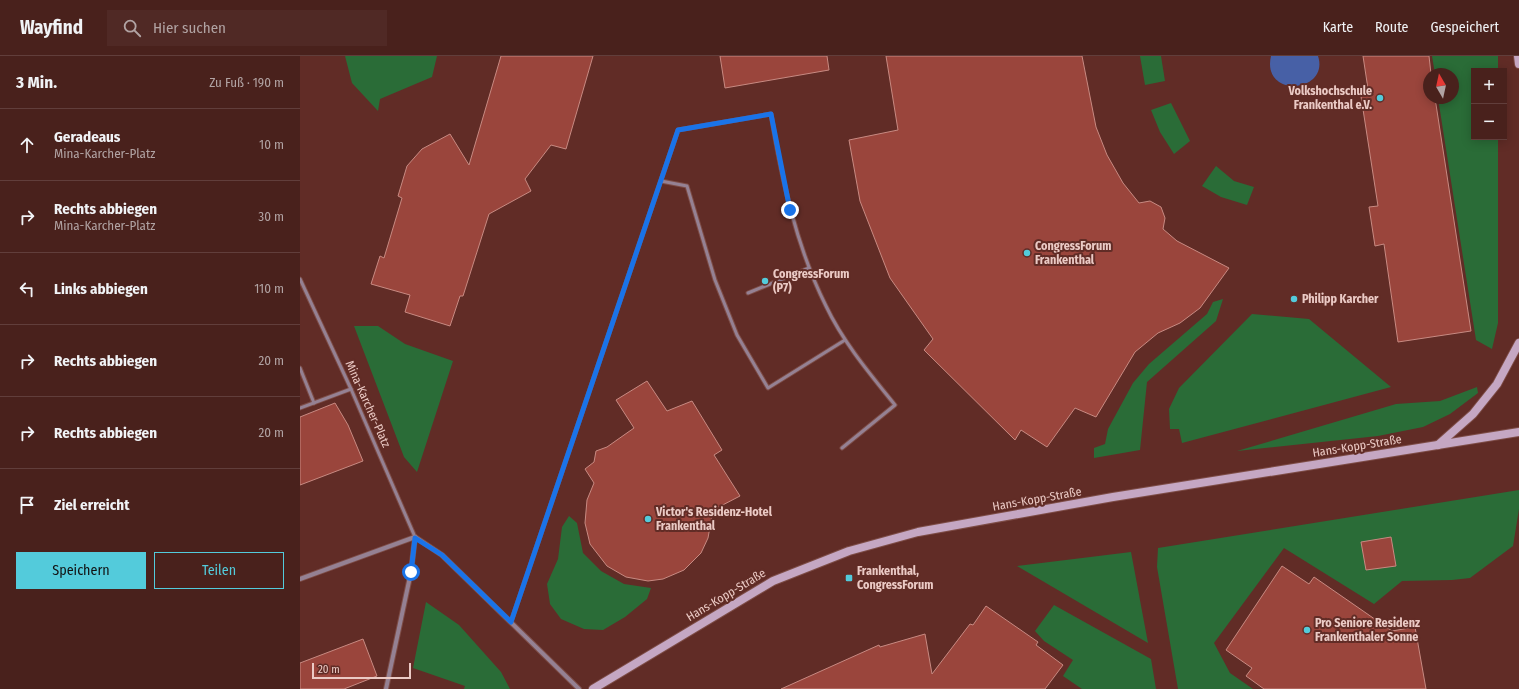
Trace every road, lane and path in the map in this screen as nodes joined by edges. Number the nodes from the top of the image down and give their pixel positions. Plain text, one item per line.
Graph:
1 (1518, 56) edge
2 (1519, 64) edge
3 (661, 181) junction
4 (809, 268) junction
5 (300, 279) edge
6 (748, 293) dead end
7 (845, 340) junction
8 (1519, 343) edge
9 (300, 368) edge
10 (351, 389) junction
11 (314, 403) junction
12 (300, 408) edge
13 (1519, 432) edge
14 (1437, 445) junction
15 (842, 448) dead end
16 (415, 538) junction
17 (300, 579) edge
18 (511, 622) junction
19 (386, 689) edge
20 (579, 689) edge
21 (593, 689) edge

1 - 2 main road
3 - 4 lane
3 - 7 lane
3 - 18 lane
4 - 6 lane
4 - 7 lane
5 - 10 lane, Mina-Karcher-Platz
7 - 15 lane
8 - 14 main road
9 - 11 lane
10 - 11 lane
10 - 16 lane, Mina-Karcher-Platz
11 - 12 lane
13 - 14 main road, Hans-Kopp-Straße
14 - 21 main road, Hans-Kopp-Straße
16 - 17 street
16 - 18 street
16 - 19 street, Mina-Karcher-Platz
18 - 20 street

